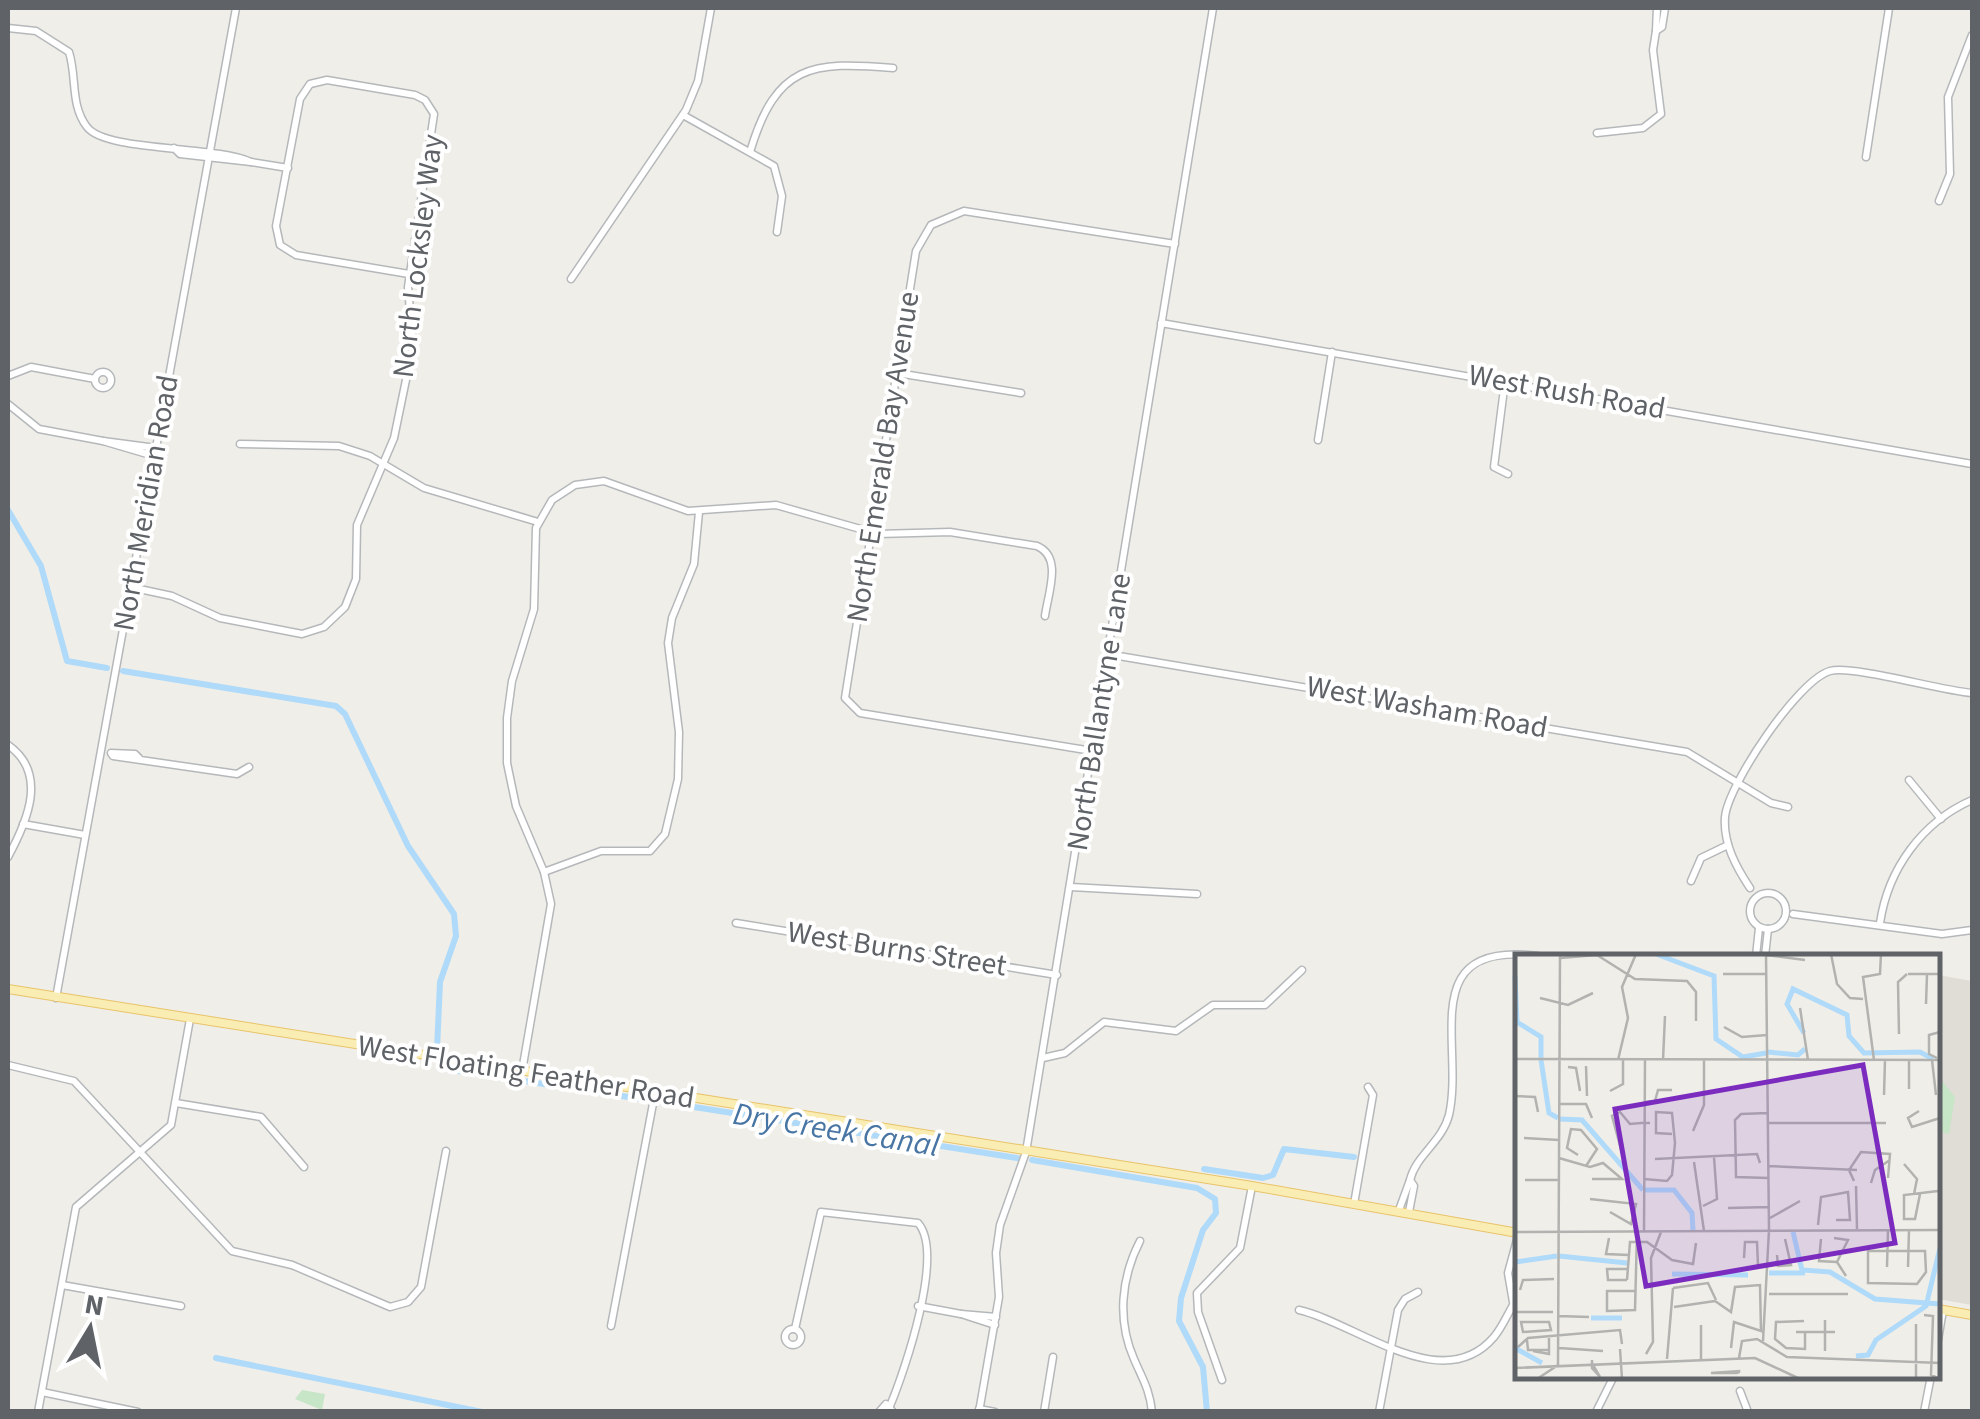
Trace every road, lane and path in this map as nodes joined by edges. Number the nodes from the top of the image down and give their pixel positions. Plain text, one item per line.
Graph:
1 (236, 8) edge
2 (711, 8) edge
3 (1213, 8) edge
4 (1657, 8) edge
5 (1665, 8) edge
6 (1890, 8) edge
7 (8, 28) edge
8 (1656, 32) junction
9 (1972, 35) edge
10 (893, 68) dead end
11 (683, 115) junction
12 (1597, 133) dead end
13 (750, 152) junction
14 (209, 155) junction
15 (1866, 157) dead end
16 (288, 168) junction
17 (1939, 202) dead end
18 (777, 232) dead end
19 (1175, 244) junction
20 (410, 274) junction
21 (571, 279) dead end
22 (1161, 324) junction
23 (1332, 352) junction
24 (896, 373) junction
25 (8, 376) edge
26 (95, 379) dead end
27 (1505, 380) junction
28 (1021, 393) dead end
29 (8, 404) edge
30 (1318, 440) dead end
31 (240, 444) dead end
32 (155, 452) junction
33 (384, 464) junction
34 (1972, 464) edge
35 (1508, 474) dead end
36 (700, 512) junction
37 (538, 522) junction
38 (871, 533) junction
39 (130, 588) junction
40 (1045, 616) dead end
41 (1108, 654) junction
42 (1972, 693) edge
43 (8, 745) edge
44 (100, 751) junction
45 (1092, 751) junction
46 (249, 767) dead end
47 (1909, 780) dead end
48 (1738, 782) junction
49 (1972, 800) edge
50 (1788, 807) dead end
51 (1942, 819) junction
52 (23, 824) junction
53 (86, 836) junction
54 (1728, 845) junction
55 (8, 857) edge
56 (544, 872) junction
57 (1690, 881) dead end
58 (1072, 887) junction
59 (1750, 888) junction
60 (1196, 894) dead end
61 (1762, 894) junction
62 (1751, 904) junction
63 (1785, 907) junction
64 (1793, 914) junction
65 (1784, 918) junction
66 (736, 923) dead end
67 (1880, 923) junction
68 (1759, 926) junction
69 (1768, 929) junction
70 (1972, 930) edge
71 (1756, 954) edge
72 (1765, 954) edge
73 (1515, 955) edge
74 (1302, 970) dead end
75 (1057, 974) junction
76 (8, 989) edge
77 (56, 998) junction
78 (190, 1019) junction
79 (1043, 1058) junction
80 (8, 1066) edge
81 (522, 1072) junction
82 (1368, 1086) dead end
83 (655, 1093) junction
84 (176, 1103) junction
85 (446, 1151) dead end
86 (140, 1152) junction
87 (1026, 1152) junction
88 (304, 1167) dead end
89 (1252, 1186) junction
90 (1354, 1204) junction
91 (1404, 1211) junction
92 (1515, 1234) edge
93 (1140, 1241) dead end
94 (1515, 1249) edge
95 (62, 1285) junction
96 (1418, 1292) dead end
97 (1515, 1300) edge
98 (1515, 1304) edge
99 (181, 1306) dead end
100 (918, 1306) junction
101 (1298, 1310) dead end
102 (1940, 1310) edge
103 (1972, 1316) edge
104 (995, 1321) junction
105 (610, 1326) dead end
106 (795, 1329) dead end
107 (1391, 1348) junction
108 (1052, 1357) dead end
109 (1612, 1379) edge
110 (1930, 1379) edge
111 (1222, 1380) dead end
112 (1740, 1391) dead end
113 (42, 1392) junction
114 (892, 1409) edge
115 (979, 1410) edge
116 (38, 1412) edge
117 (138, 1412) edge
118 (880, 1412) edge
119 (995, 1412) edge
120 (1044, 1412) edge
121 (1152, 1412) edge
122 (1379, 1412) edge
123 (1596, 1412) edge
124 (1748, 1412) edge
125 (1924, 1412) edge

1 - 14 street, North Meridian Road
2 - 11 street
3 - 19 street, North Ballantyne Lane
4 - 8 street
5 - 8 street
6 - 15 street
7 - 14 street
8 - 12 street
9 - 17 street
10 - 13 street
11 - 13 street
11 - 21 street
13 - 18 street
14 - 16 street
14 - 32 street, North Meridian Road
16 - 20 street
16 - 20 street, North Locksley Way
19 - 22 street, North Ballantyne Lane
19 - 24 street, North Emerald Bay Avenue
20 - 33 street, North Locksley Way
22 - 23 street, West Rush Road
22 - 41 street, North Ballantyne Lane
23 - 27 street, West Rush Road
23 - 30 street
24 - 28 street
24 - 38 street, North Emerald Bay Avenue
25 - 26 street
27 - 34 street, West Rush Road
27 - 35 street
29 - 32 street
31 - 33 street
32 - 39 street, North Meridian Road
33 - 37 street
33 - 39 street, North Locksley Way
36 - 37 street
36 - 38 street
36 - 56 street
37 - 56 street
38 - 40 street
38 - 45 street, North Emerald Bay Avenue
39 - 44 street, North Meridian Road
41 - 45 street, North Ballantyne Lane
41 - 48 street, West Washam Road
42 - 48 street
43 - 52 street
44 - 46 street
44 - 53 street, North Meridian Road
45 - 58 street, North Ballantyne Lane
47 - 51 street
48 - 50 street, West Washam Road
48 - 54 street
49 - 51 street
51 - 67 street
52 - 53 street
52 - 55 street
53 - 77 street, North Meridian Road
54 - 57 street
54 - 59 street
56 - 81 street
58 - 60 street
58 - 75 street, North Ballantyne Lane
59 - 61 street
59 - 62 street
61 - 62 street
61 - 63 street
62 - 68 street
63 - 64 street
63 - 65 street
64 - 65 street
64 - 67 street
65 - 69 street
66 - 75 street, West Burns Street
67 - 70 street
68 - 69 street
68 - 71 street
69 - 72 street
73 - 91 street
74 - 79 street
75 - 79 street, North Ballantyne Lane
76 - 77 main road, West Floating Feather Road
77 - 78 main road, West Floating Feather Road
78 - 81 main road, West Floating Feather Road
78 - 84 street
79 - 87 street, North Ballantyne Lane
80 - 86 street
81 - 83 main road, West Floating Feather Road
82 - 90 street
83 - 87 main road, West Floating Feather Road
83 - 105 street
84 - 86 street
84 - 88 street
85 - 86 street
86 - 95 street
87 - 89 main road, West Floating Feather Road
87 - 104 street, North Ballantyne Lane
89 - 90 main road, West Floating Feather Road
89 - 111 street
90 - 91 main road, West Floating Feather Road
91 - 92 main road, West Floating Feather Road
93 - 121 street
94 - 97 street
95 - 99 street
95 - 113 street
96 - 107 street
98 - 107 street
100 - 104 street
100 - 106 street
100 - 114 street
101 - 107 street
102 - 103 main road
104 - 115 street, North Ballantyne Lane
107 - 122 street
108 - 120 street
109 - 123 street
110 - 125 street
112 - 124 street
113 - 116 street
113 - 117 street
114 - 118 street
115 - 119 street

